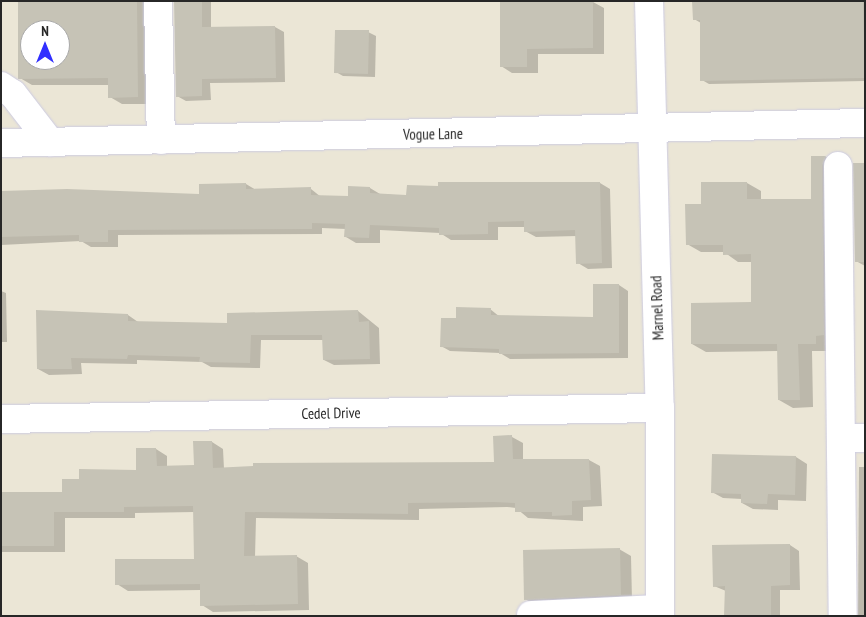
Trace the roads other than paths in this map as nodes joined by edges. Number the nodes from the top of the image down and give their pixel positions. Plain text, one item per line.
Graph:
1 (158, 1) edge
2 (650, 1) edge
3 (1, 86) edge
4 (865, 123) edge
5 (651, 128) junction
6 (160, 140) junction
7 (50, 142) junction
8 (1, 143) edge
9 (838, 166) dead end
10 (660, 408) junction
11 (1, 419) edge
12 (853, 438) edge
13 (660, 612) edge
14 (531, 615) edge
15 (843, 616) edge

1 - 6 street
2 - 5 street, Marnel Road
3 - 7 street
4 - 5 street, Vogue Lane
5 - 6 street, Vogue Lane
5 - 10 street, Marnel Road
6 - 7 street, Vogue Lane
7 - 8 street, Vogue Lane
9 - 12 street
10 - 11 street, Cedel Drive
10 - 13 street, Marnel Road
12 - 15 street
13 - 14 street

